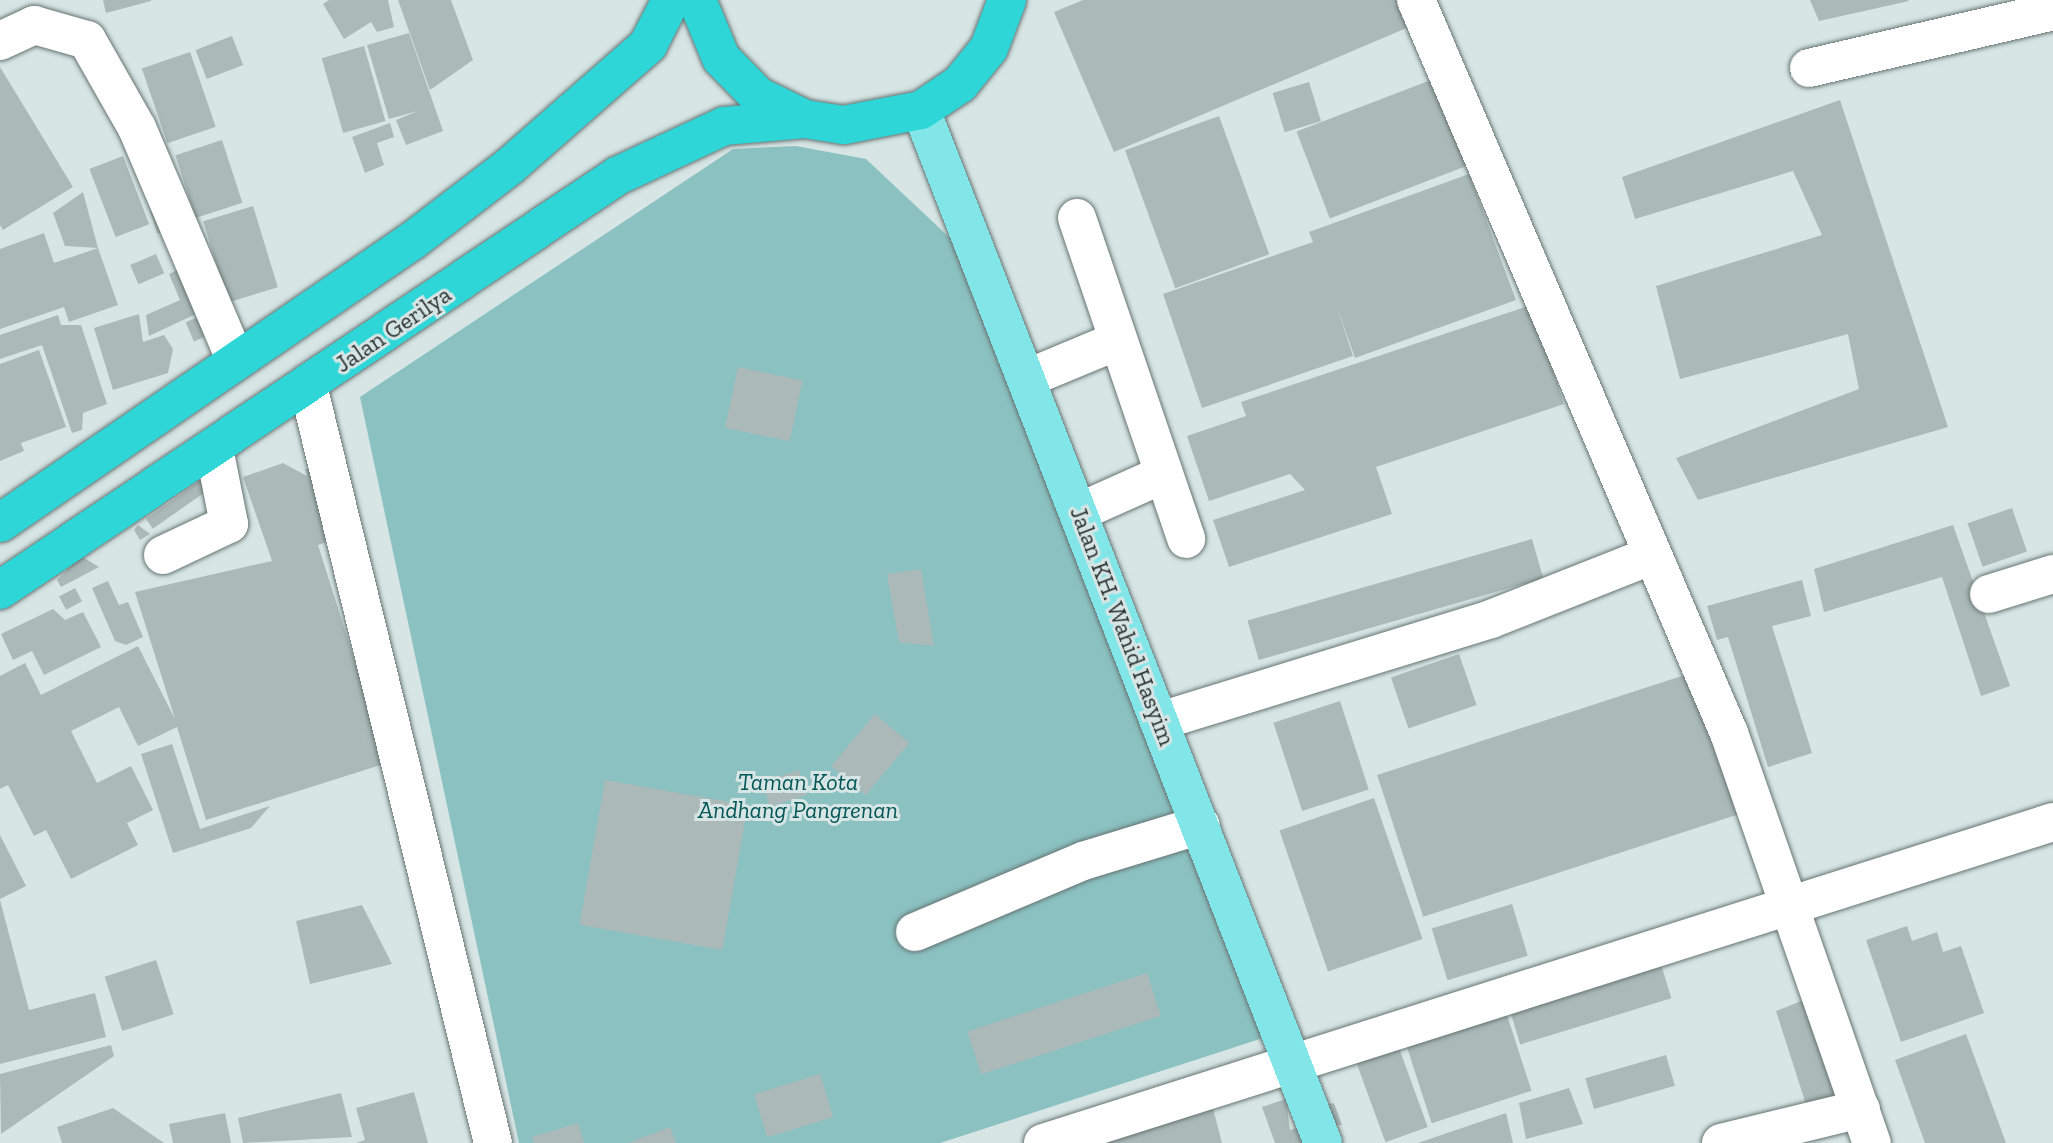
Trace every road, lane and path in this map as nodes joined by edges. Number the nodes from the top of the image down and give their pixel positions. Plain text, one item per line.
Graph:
1 (671, 0) edge
2 (697, 0) edge
3 (1416, 0) edge
4 (1007, 2) edge
5 (2053, 12) edge
6 (0, 41) edge
7 (1809, 68) dead end
8 (921, 110) junction
9 (805, 119) junction
10 (1077, 218) dead end
11 (1117, 341) junction
12 (235, 359) junction
13 (1028, 378) junction
14 (308, 386) junction
15 (214, 448) junction
16 (1164, 474) junction
17 (1079, 512) junction
18 (0, 523) edge
19 (1186, 539) dead end
20 (163, 555) dead end
21 (1650, 556) junction
22 (32, 568) junction
23 (2053, 574) edge
24 (0, 590) edge
25 (1989, 594) dead end
26 (1160, 721) junction
27 (2053, 822) edge
28 (1201, 825) junction
29 (1788, 909) junction
30 (915, 932) dead end
31 (1296, 1061) junction
32 (1866, 1126) edge
33 (493, 1143) edge
34 (1043, 1143) edge
35 (1323, 1143) edge
36 (1721, 1143) edge

1 - 12 highway
2 - 9 highway
3 - 21 street
4 - 8 highway, Jalan Gerilya
5 - 7 street
6 - 12 street
8 - 9 highway, Jalan Gerilya
8 - 13 main road, Jalan KH. Wahid Hasyim
9 - 14 highway, Jalan Gerilya
10 - 11 street
11 - 13 street
11 - 16 street
12 - 18 highway
13 - 17 main road, Jalan KH. Wahid Hasyim
14 - 15 highway, Jalan Gerilya
14 - 33 street
15 - 20 street
15 - 22 highway, Jalan Gerilya
16 - 17 street
16 - 19 street
17 - 26 main road, Jalan KH. Wahid Hasyim
18 - 22 highway
21 - 26 street
21 - 29 street
22 - 24 highway, Jalan Gerilya
23 - 25 street
26 - 28 main road, Jalan KH. Wahid Hasyim
27 - 29 street
28 - 30 street
28 - 31 main road, Jalan KH. Wahid Hasyim
29 - 31 street
29 - 32 street
31 - 34 street
31 - 35 main road, Jalan KH. Wahid Hasyim
32 - 36 street

